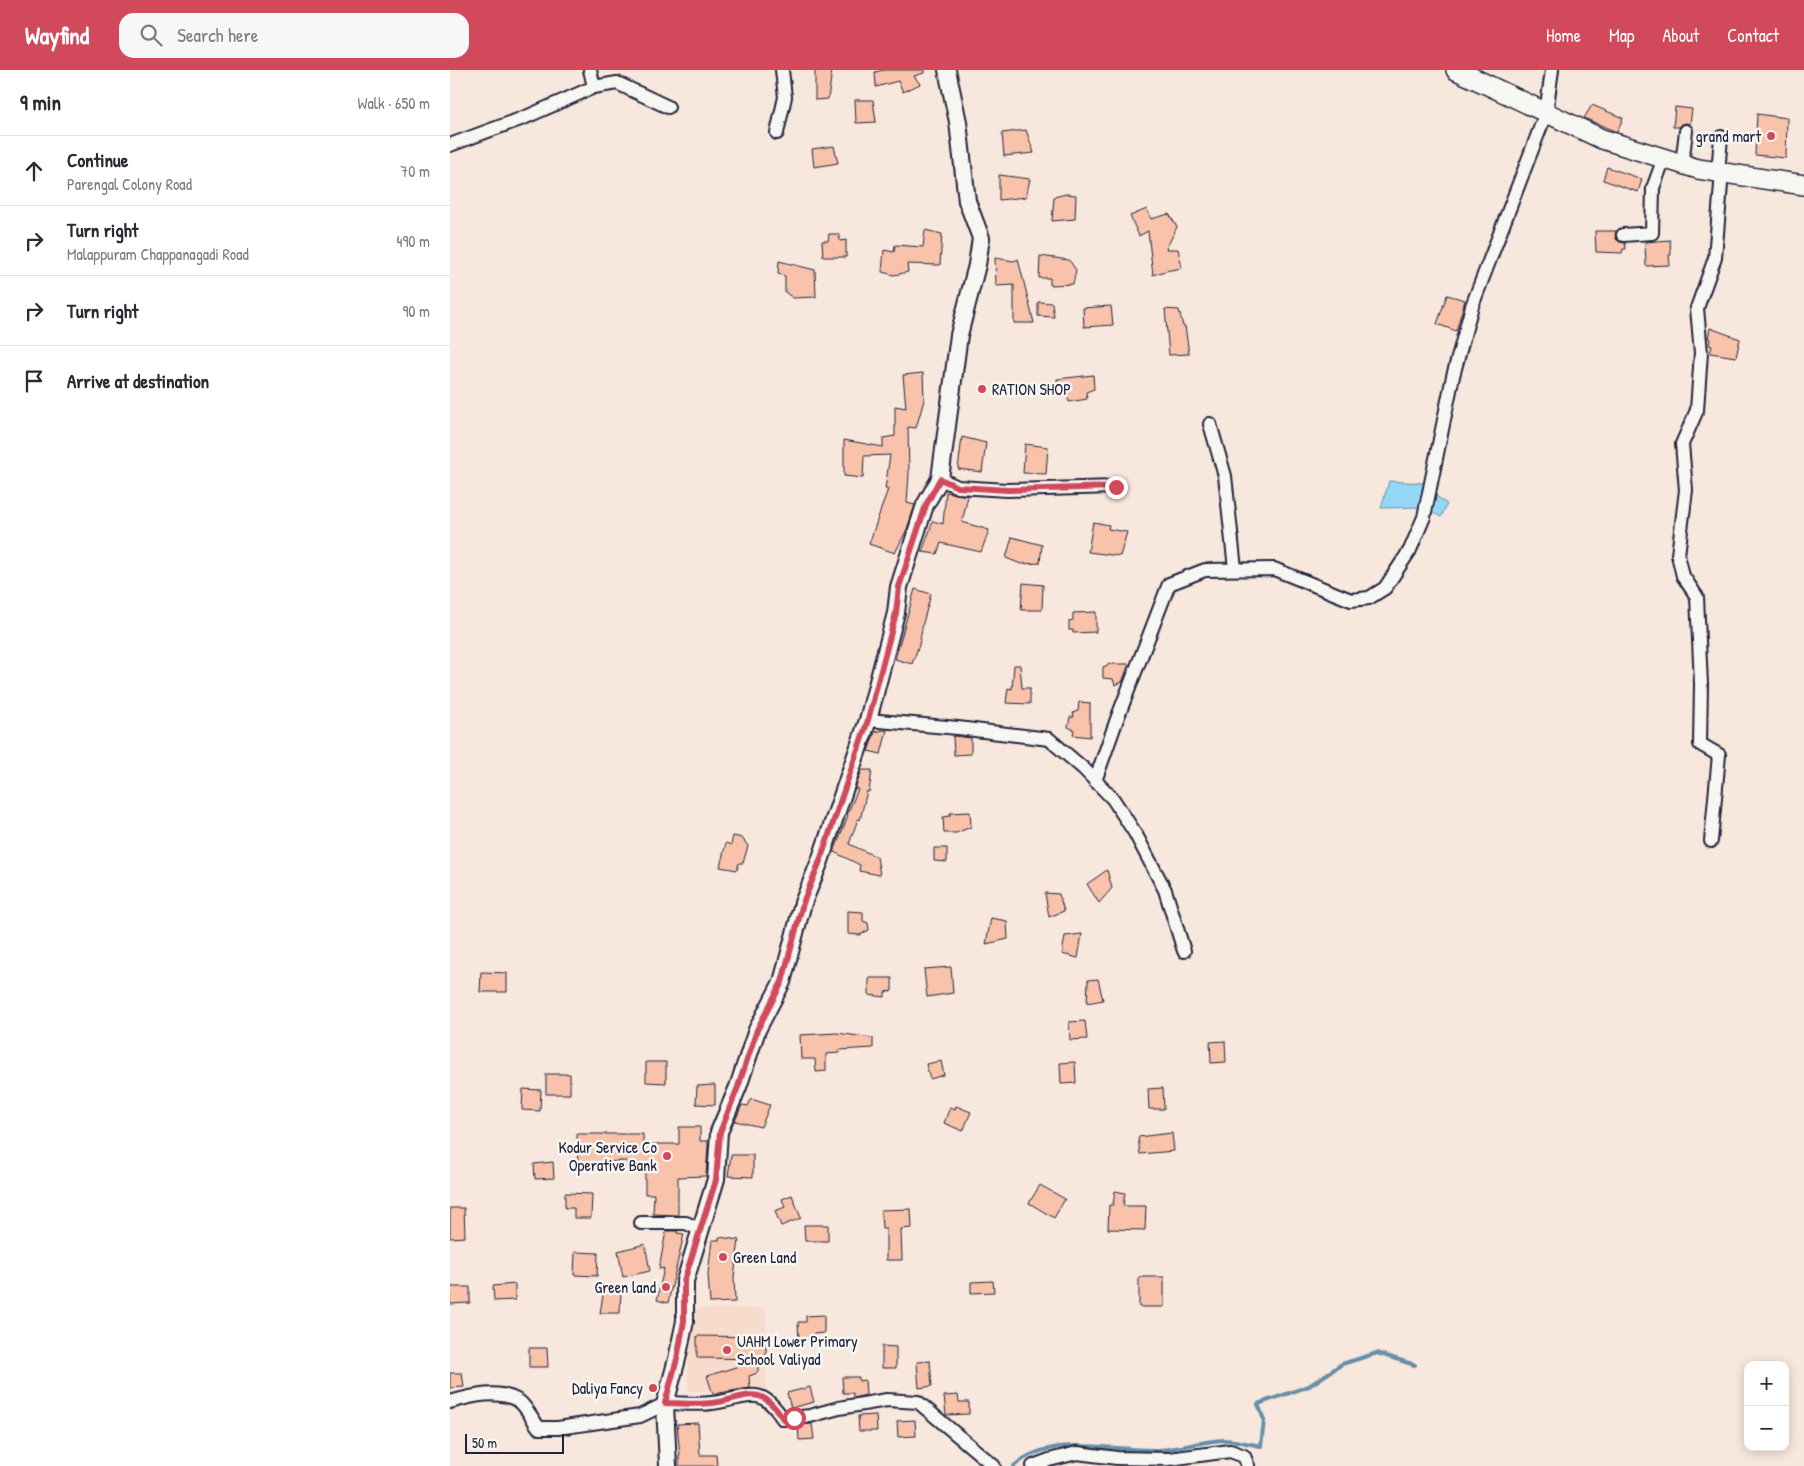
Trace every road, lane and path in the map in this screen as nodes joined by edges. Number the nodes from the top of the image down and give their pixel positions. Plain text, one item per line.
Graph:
1 (590, 70) edge
2 (782, 70) edge
3 (947, 70) edge
4 (1456, 70) edge
5 (1552, 70) edge
6 (594, 87) junction
7 (668, 107) dead end
8 (1546, 113) junction
9 (1686, 131) dead end
10 (777, 133) dead end
11 (1721, 137) dead end
12 (450, 145) edge
13 (1664, 158) junction
14 (1682, 164) junction
15 (1718, 172) junction
16 (1804, 185) edge
17 (1623, 235) dead end
18 (1210, 424) dead end
19 (940, 479) junction
20 (1116, 487) dead end
21 (1234, 569) junction
22 (868, 720) junction
23 (1095, 781) junction
24 (1711, 840) dead end
25 (1184, 951) dead end
26 (641, 1222) dead end
27 (702, 1230) junction
28 (450, 1402) edge
29 (665, 1404) junction
30 (668, 1466) edge
31 (994, 1466) edge
32 (1033, 1466) edge
33 (1248, 1466) edge

1 - 6 street
2 - 10 street
3 - 19 street
4 - 8 main road
5 - 8 street
6 - 7 street
6 - 12 street
8 - 13 main road
8 - 21 street
9 - 14 street
11 - 15 street
13 - 14 main road
13 - 17 street
14 - 15 main road
15 - 16 main road
15 - 24 street
18 - 21 street
19 - 20 street
19 - 22 street
21 - 23 street
22 - 23 street
22 - 27 street
23 - 25 street
26 - 27 street
27 - 29 street
28 - 29 street
29 - 30 street
29 - 31 street
32 - 33 street

